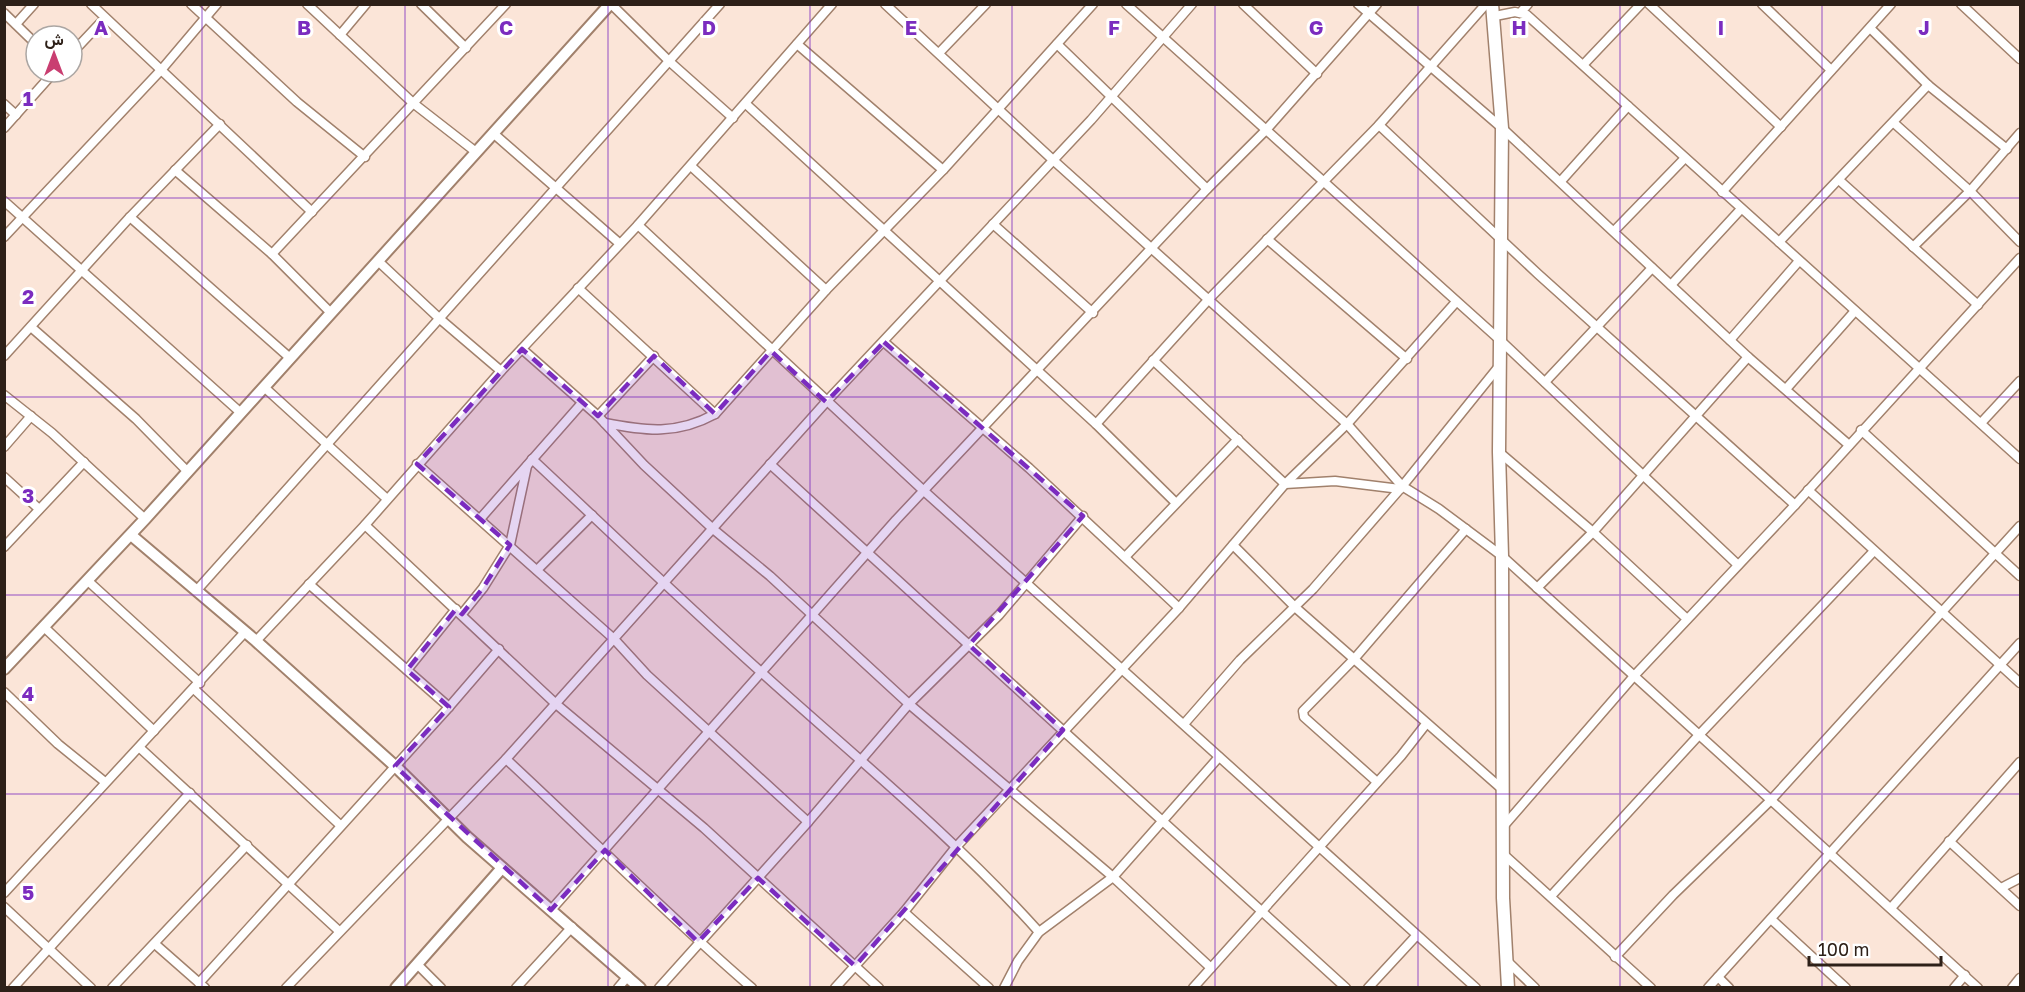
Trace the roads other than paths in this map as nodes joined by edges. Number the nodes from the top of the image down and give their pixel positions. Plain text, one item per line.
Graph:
1 (34, 4) edge
2 (91, 4) edge
3 (191, 4) edge
4 (217, 4) edge
5 (307, 4) edge
6 (366, 4) edge
7 (422, 4) edge
8 (506, 4) edge
9 (611, 4) edge
10 (720, 4) edge
11 (832, 4) edge
12 (885, 4) edge
13 (986, 4) edge
14 (1085, 4) edge
15 (1093, 4) edge
16 (1126, 4) edge
17 (1191, 4) edge
18 (1243, 4) edge
19 (1358, 4) edge
20 (1377, 4) edge
21 (1486, 4) edge
22 (1528, 4) edge
23 (1641, 4) edge
24 (1649, 4) edge
25 (1892, 4) edge
26 (1961, 4) edge
27 (1768, 7) edge
28 (1494, 10) edge
29 (1521, 12) junction
30 (4, 13) edge
31 (1083, 15) junction
32 (1368, 15) junction
33 (205, 17) junction
34 (105, 18) junction
35 (16, 24) junction
36 (1870, 28) junction
37 (24, 32) edge
38 (340, 34) junction
39 (1162, 36) junction
40 (84, 40) edge
41 (797, 44) junction
42 (1057, 44) junction
43 (466, 48) junction
44 (939, 53) junction
45 (2020, 59) edge
46 (670, 62) junction
47 (1584, 64) junction
48 (1430, 68) junction
49 (162, 69) junction
50 (1831, 70) junction
51 (1317, 74) junction
52 (43, 84) edge
53 (1928, 85) junction
54 (1111, 97) junction
55 (413, 103) junction
56 (4, 104) edge
57 (746, 104) junction
58 (1628, 106) junction
59 (998, 108) junction
60 (16, 115) junction
61 (733, 118) junction
62 (1894, 123) junction
63 (220, 124) junction
64 (1378, 125) junction
65 (1781, 127) junction
66 (4, 128) edge
67 (1502, 128) junction
68 (1266, 130) junction
69 (493, 133) junction
70 (2020, 133) edge
71 (2007, 149) junction
72 (476, 152) junction
73 (365, 157) junction
74 (1685, 158) junction
75 (1053, 160) junction
76 (692, 167) junction
77 (175, 170) junction
78 (943, 170) junction
79 (1839, 180) junction
80 (1323, 181) junction
81 (1561, 181) junction
82 (555, 188) junction
83 (1207, 189) junction
84 (1970, 190) junction
85 (1722, 192) junction
86 (4, 201) edge
87 (1741, 209) junction
88 (312, 212) junction
89 (130, 217) junction
90 (21, 218) junction
91 (993, 224) junction
92 (638, 225) junction
93 (882, 230) junction
94 (1614, 231) junction
95 (4, 237) edge
96 (1267, 239) junction
97 (1502, 240) junction
98 (1779, 242) junction
99 (2020, 242) edge
100 (619, 243) junction
101 (1913, 247) junction
102 (1152, 249) junction
103 (272, 254) junction
104 (2020, 258) edge
105 (378, 261) junction
106 (1799, 261) junction
107 (1652, 268) junction
108 (80, 271) junction
109 (940, 283) junction
110 (1671, 285) junction
111 (578, 288) junction
112 (826, 290) junction
113 (1209, 299) junction
114 (1456, 302) junction
115 (1978, 305) junction
116 (1855, 311) junction
117 (330, 312) junction
118 (1094, 313) junction
119 (440, 319) junction
120 (1597, 326) junction
121 (31, 327) junction
122 (1730, 340) junction
123 (1501, 341) junction
124 (884, 342) junction
125 (522, 350) junction
126 (771, 351) junction
127 (4, 356) edge
128 (654, 356) junction
129 (1748, 357) junction
130 (291, 358) junction
131 (1407, 359) junction
132 (1153, 360) junction
133 (1500, 365) junction
134 (1918, 367) junction
135 (501, 371) junction
136 (1038, 372) junction
137 (2020, 381) edge
138 (1545, 382) junction
139 (264, 387) junction
140 (1786, 389) junction
141 (4, 395) edge
142 (826, 402) junction
143 (582, 403) junction
144 (241, 413) junction
145 (715, 414) junction
146 (1696, 414) junction
147 (31, 416) junction
148 (601, 420) junction
149 (1981, 423) junction
150 (1096, 424) junction
151 (1347, 424) junction
152 (983, 428) junction
153 (1861, 430) junction
154 (1238, 439) junction
155 (327, 443) junction
156 (1849, 445) junction
157 (4, 447) edge
158 (1499, 452) junction
159 (2020, 459) edge
160 (84, 462) junction
161 (530, 462) junction
162 (417, 464) junction
163 (770, 464) junction
164 (188, 472) junction
165 (1643, 475) junction
166 (4, 477) edge
167 (1285, 484) junction
168 (1401, 487) junction
169 (1808, 490) junction
170 (924, 491) junction
171 (387, 499) junction
172 (1176, 503) junction
173 (1795, 505) junction
174 (39, 509) junction
175 (592, 515) junction
176 (1083, 516) junction
177 (145, 519) junction
178 (480, 519) junction
179 (365, 525) junction
180 (2020, 526) edge
181 (713, 529) junction
182 (1466, 529) junction
183 (1593, 532) junction
184 (131, 535) junction
185 (510, 545) junction
186 (1233, 546) junction
187 (4, 547) edge
188 (1874, 551) junction
189 (868, 552) junction
190 (1996, 553) junction
191 (1126, 556) junction
192 (1502, 556) junction
193 (1738, 566) junction
194 (537, 570) junction
195 (2020, 576) edge
196 (88, 581) junction
197 (1027, 583) junction
198 (309, 584) junction
199 (664, 584) junction
200 (1537, 588) junction
201 (196, 591) junction
202 (1179, 608) junction
203 (1296, 608) junction
204 (1941, 610) junction
205 (459, 611) junction
206 (812, 618) junction
207 (1687, 619) junction
208 (45, 628) junction
209 (245, 632) junction
210 (614, 639) junction
211 (256, 641) junction
212 (2020, 643) edge
213 (969, 645) junction
214 (499, 649) junction
215 (1355, 658) junction
216 (2000, 665) junction
217 (4, 669) edge
218 (1122, 669) junction
219 (406, 670) junction
220 (762, 674) junction
221 (1634, 676) junction
222 (2020, 683) edge
223 (197, 686) junction
224 (4, 692) edge
225 (556, 704) junction
226 (909, 704) junction
227 (449, 707) junction
228 (1184, 724) junction
229 (1426, 724) junction
230 (1063, 730) junction
231 (154, 731) junction
232 (707, 731) junction
233 (1699, 735) junction
234 (140, 747) junction
235 (1219, 757) junction
236 (861, 758) junction
237 (506, 759) junction
238 (2020, 762) edge
239 (395, 766) junction
240 (105, 782) junction
241 (1377, 782) junction
242 (657, 788) junction
243 (1502, 789) junction
244 (1011, 790) junction
245 (190, 793) junction
246 (1771, 800) junction
247 (448, 819) junction
248 (1163, 821) junction
249 (808, 822) junction
250 (340, 825) junction
251 (1502, 828) junction
252 (1949, 841) junction
253 (247, 845) junction
254 (1318, 847) junction
255 (956, 848) junction
256 (605, 850) junction
257 (1502, 853) junction
258 (1830, 853) junction
259 (502, 868) junction
260 (1113, 877) junction
261 (758, 878) junction
262 (2020, 879) edge
263 (287, 883) junction
264 (2001, 888) junction
265 (4, 892) edge
266 (1552, 895) junction
267 (2020, 906) edge
268 (4, 907) edge
269 (1891, 908) junction
270 (1263, 909) junction
271 (551, 910) junction
272 (904, 912) junction
273 (1771, 919) junction
274 (572, 927) junction
275 (339, 931) junction
276 (1039, 932) junction
277 (1416, 936) junction
278 (698, 942) junction
279 (155, 944) junction
280 (48, 948) junction
281 (1615, 957) junction
282 (1506, 960) junction
283 (417, 964) junction
284 (855, 966) junction
285 (1211, 968) junction
286 (1965, 975) junction
287 (628, 976) junction
288 (1718, 977) junction
289 (2020, 978) edge
290 (202, 985) edge
291 (13, 987) edge
292 (91, 987) edge
293 (112, 987) edge
294 (286, 987) edge
295 (396, 987) edge
296 (441, 987) edge
297 (516, 987) edge
298 (618, 987) edge
299 (640, 987) edge
300 (659, 987) edge
301 (752, 987) edge
302 (835, 987) edge
303 (879, 987) edge
304 (989, 987) edge
305 (1004, 987) edge
306 (1192, 987) edge
307 (1346, 987) edge
308 (1368, 987) edge
309 (1476, 987) edge
310 (1508, 987) edge
311 (1535, 987) edge
312 (1650, 987) edge
313 (1708, 987) edge
314 (1729, 987) edge
315 (1846, 987) edge
316 (1954, 987) edge
317 (1978, 987) edge
318 (2012, 987) edge

1 - 35 street
2 - 34 street
3 - 33 street
4 - 33 street
5 - 38 street
6 - 38 street
7 - 43 street
8 - 43 street
9 - 46 street
9 - 69 street
10 - 46 street
11 - 41 street
12 - 44 street
13 - 44 street
14 - 31 street
15 - 31 street
16 - 39 street
17 - 39 street
18 - 51 street
19 - 32 street
20 - 32 street
21 - 48 street
22 - 29 street
23 - 47 street
24 - 65 street
25 - 36 street
26 - 45 street
27 - 50 street
28 - 29 street
28 - 67 main road
29 - 47 street
30 - 35 street
31 - 42 street
32 - 48 street
32 - 51 street
33 - 49 street
33 - 73 street
34 - 40 street
34 - 49 street
35 - 37 street
36 - 50 street
36 - 53 street
38 - 55 street
39 - 54 street
39 - 68 street
41 - 57 street
41 - 78 street
42 - 54 street
42 - 59 street
43 - 55 street
44 - 59 street
46 - 61 street
46 - 82 street
47 - 58 street
48 - 64 street
48 - 67 street
49 - 63 street
49 - 90 street
50 - 65 street
51 - 68 street
52 - 60 street
53 - 62 street
53 - 71 street
54 - 75 street
54 - 83 street
55 - 72 street
55 - 73 street
56 - 60 street
57 - 61 street
57 - 93 street
58 - 74 street
58 - 81 street
59 - 75 street
59 - 78 street
60 - 66 street
61 - 76 street
62 - 79 street
62 - 84 street
63 - 77 street
63 - 88 street
64 - 80 street
64 - 97 street
65 - 85 street
67 - 81 street
67 - 97 main road
68 - 80 street
68 - 83 street
69 - 72 street
69 - 82 street
70 - 71 street
71 - 84 street
72 - 105 street
73 - 88 street
74 - 85 street
74 - 94 street
75 - 91 street
75 - 102 street
76 - 92 street
76 - 112 street
77 - 89 street
77 - 103 street
78 - 93 street
79 - 98 street
79 - 101 street
80 - 96 street
80 - 114 street
81 - 94 street
82 - 100 street
82 - 119 street
83 - 102 street
84 - 99 street
84 - 101 street
85 - 87 street
86 - 90 street
87 - 98 street
87 - 110 street
88 - 103 street
89 - 108 street
89 - 130 street
90 - 95 street
90 - 108 street
91 - 109 street
91 - 118 street
92 - 100 street
92 - 126 street
93 - 109 street
93 - 112 street
94 - 107 street
96 - 113 street
96 - 131 street
97 - 120 street
97 - 123 main road
98 - 106 street
100 - 111 street
101 - 115 street
102 - 113 street
102 - 118 street
103 - 117 street
104 - 115 street
105 - 117 street
105 - 119 street
106 - 116 street
106 - 122 street
107 - 110 street
107 - 120 street
108 - 121 street
108 - 144 street
109 - 124 street
109 - 136 street
110 - 122 street
111 - 125 street
111 - 128 street
112 - 126 street
113 - 132 street
113 - 151 street
114 - 123 street
114 - 131 street
115 - 134 street
116 - 134 street
116 - 140 street
117 - 130 street
118 - 136 street
119 - 135 street
119 - 155 street
120 - 138 street
120 - 146 street
121 - 127 street
121 - 164 street
122 - 129 street
123 - 133 main road
123 - 138 street
124 - 142 street
124 - 152 street
125 - 135 street
125 - 143 street
126 - 142 street
126 - 145 street
128 - 145 street
128 - 148 street
129 - 140 street
129 - 146 street
130 - 139 street
131 - 151 street
132 - 150 street
132 - 154 street
133 - 158 main road
133 - 168 street
134 - 149 street
134 - 153 street
135 - 162 street
136 - 150 street
136 - 152 street
137 - 149 street
138 - 165 street
139 - 144 street
139 - 155 street
140 - 156 street
141 - 147 street
142 - 163 street
142 - 170 street
143 - 148 street
143 - 161 street
144 - 164 street
145 - 148 street
146 - 165 street
146 - 173 street
147 - 157 street
147 - 160 street
148 - 181 street
149 - 159 street
150 - 172 street
151 - 167 street
151 - 168 street
152 - 170 street
152 - 176 street
153 - 156 street
153 - 190 street
154 - 167 street
154 - 172 street
155 - 171 street
155 - 201 street
156 - 169 street
158 - 183 street
158 - 192 main road
160 - 174 street
160 - 177 street
161 - 175 street
161 - 178 street
161 - 185 street
162 - 171 street
162 - 178 street
163 - 181 street
163 - 189 street
164 - 177 street
165 - 183 street
165 - 193 street
166 - 174 street
167 - 168 street
167 - 186 street
168 - 182 street
168 - 203 street
169 - 173 street
169 - 188 street
170 - 189 street
170 - 197 street
171 - 179 street
172 - 191 street
173 - 193 street
174 - 187 street
175 - 194 street
175 - 199 street
176 - 191 street
176 - 197 street
177 - 184 street
178 - 185 street
179 - 198 street
179 - 205 street
180 - 190 street
181 - 199 street
181 - 206 street
182 - 192 street
182 - 215 street
183 - 200 street
183 - 207 street
184 - 196 street
184 - 201 street
185 - 194 street
185 - 205 street
186 - 202 street
186 - 203 street
188 - 204 street
188 - 233 street
189 - 206 street
189 - 213 street
190 - 195 street
190 - 204 street
191 - 202 street
192 - 200 street
192 - 243 main road
193 - 207 street
194 - 210 street
196 - 208 street
196 - 223 street
197 - 213 street
197 - 218 street
198 - 211 street
198 - 219 street
199 - 210 street
199 - 220 street
200 - 221 street
201 - 209 street
202 - 218 street
203 - 215 street
203 - 228 street
204 - 216 street
204 - 246 street
205 - 214 street
205 - 219 street
206 - 220 street
206 - 226 street
207 - 221 street
208 - 217 street
208 - 231 street
209 - 211 street
209 - 223 street
210 - 225 street
210 - 232 street
211 - 239 street
212 - 216 street
213 - 226 street
213 - 230 street
214 - 225 street
214 - 227 street
215 - 229 street
215 - 241 street
216 - 222 street
216 - 258 street
218 - 228 street
218 - 230 street
219 - 227 street
220 - 232 street
220 - 236 street
221 - 233 street
221 - 251 street
223 - 231 street
223 - 250 street
224 - 240 street
225 - 237 street
225 - 242 street
226 - 236 street
226 - 244 street
227 - 239 street
228 - 235 street
229 - 241 street
229 - 243 street
230 - 244 street
230 - 248 street
231 - 234 street
232 - 242 street
232 - 249 street
233 - 246 street
233 - 266 street
234 - 240 street
234 - 245 street
235 - 248 street
235 - 254 street
236 - 249 street
236 - 255 street
237 - 247 street
237 - 256 street
238 - 252 street
239 - 247 street
239 - 250 street
240 - 265 street
241 - 254 street
242 - 256 street
242 - 261 street
243 - 251 main road
244 - 255 street
244 - 260 street
245 - 253 street
245 - 280 street
246 - 258 street
246 - 281 street
247 - 259 street
247 - 275 street
248 - 260 street
248 - 270 street
249 - 261 street
250 - 263 street
251 - 257 main road
252 - 264 street
252 - 269 street
253 - 263 street
253 - 279 street
254 - 270 street
254 - 277 street
255 - 272 street
255 - 276 street
256 - 271 street
256 - 278 street
257 - 266 street
257 - 282 main road
258 - 269 street
258 - 273 street
259 - 271 street
259 - 283 street
260 - 276 street
260 - 285 street
261 - 278 street
261 - 284 street
262 - 264 street
263 - 275 street
263 - 290 street
264 - 267 street
266 - 281 street
268 - 280 street
269 - 286 street
270 - 285 street
270 - 307 street
271 - 274 street
272 - 284 street
272 - 304 street
273 - 288 street
273 - 315 street
274 - 287 street
274 - 297 street
275 - 294 street
276 - 305 street
277 - 308 street
277 - 309 street
278 - 300 street
278 - 301 street
279 - 290 street
279 - 293 street
280 - 291 street
280 - 292 street
281 - 312 street
282 - 310 main road
282 - 311 street
283 - 295 street
283 - 296 street
284 - 302 street
284 - 303 street
285 - 306 street
286 - 316 street
286 - 317 street
287 - 298 street
287 - 299 street
288 - 313 street
288 - 314 street
289 - 318 street

